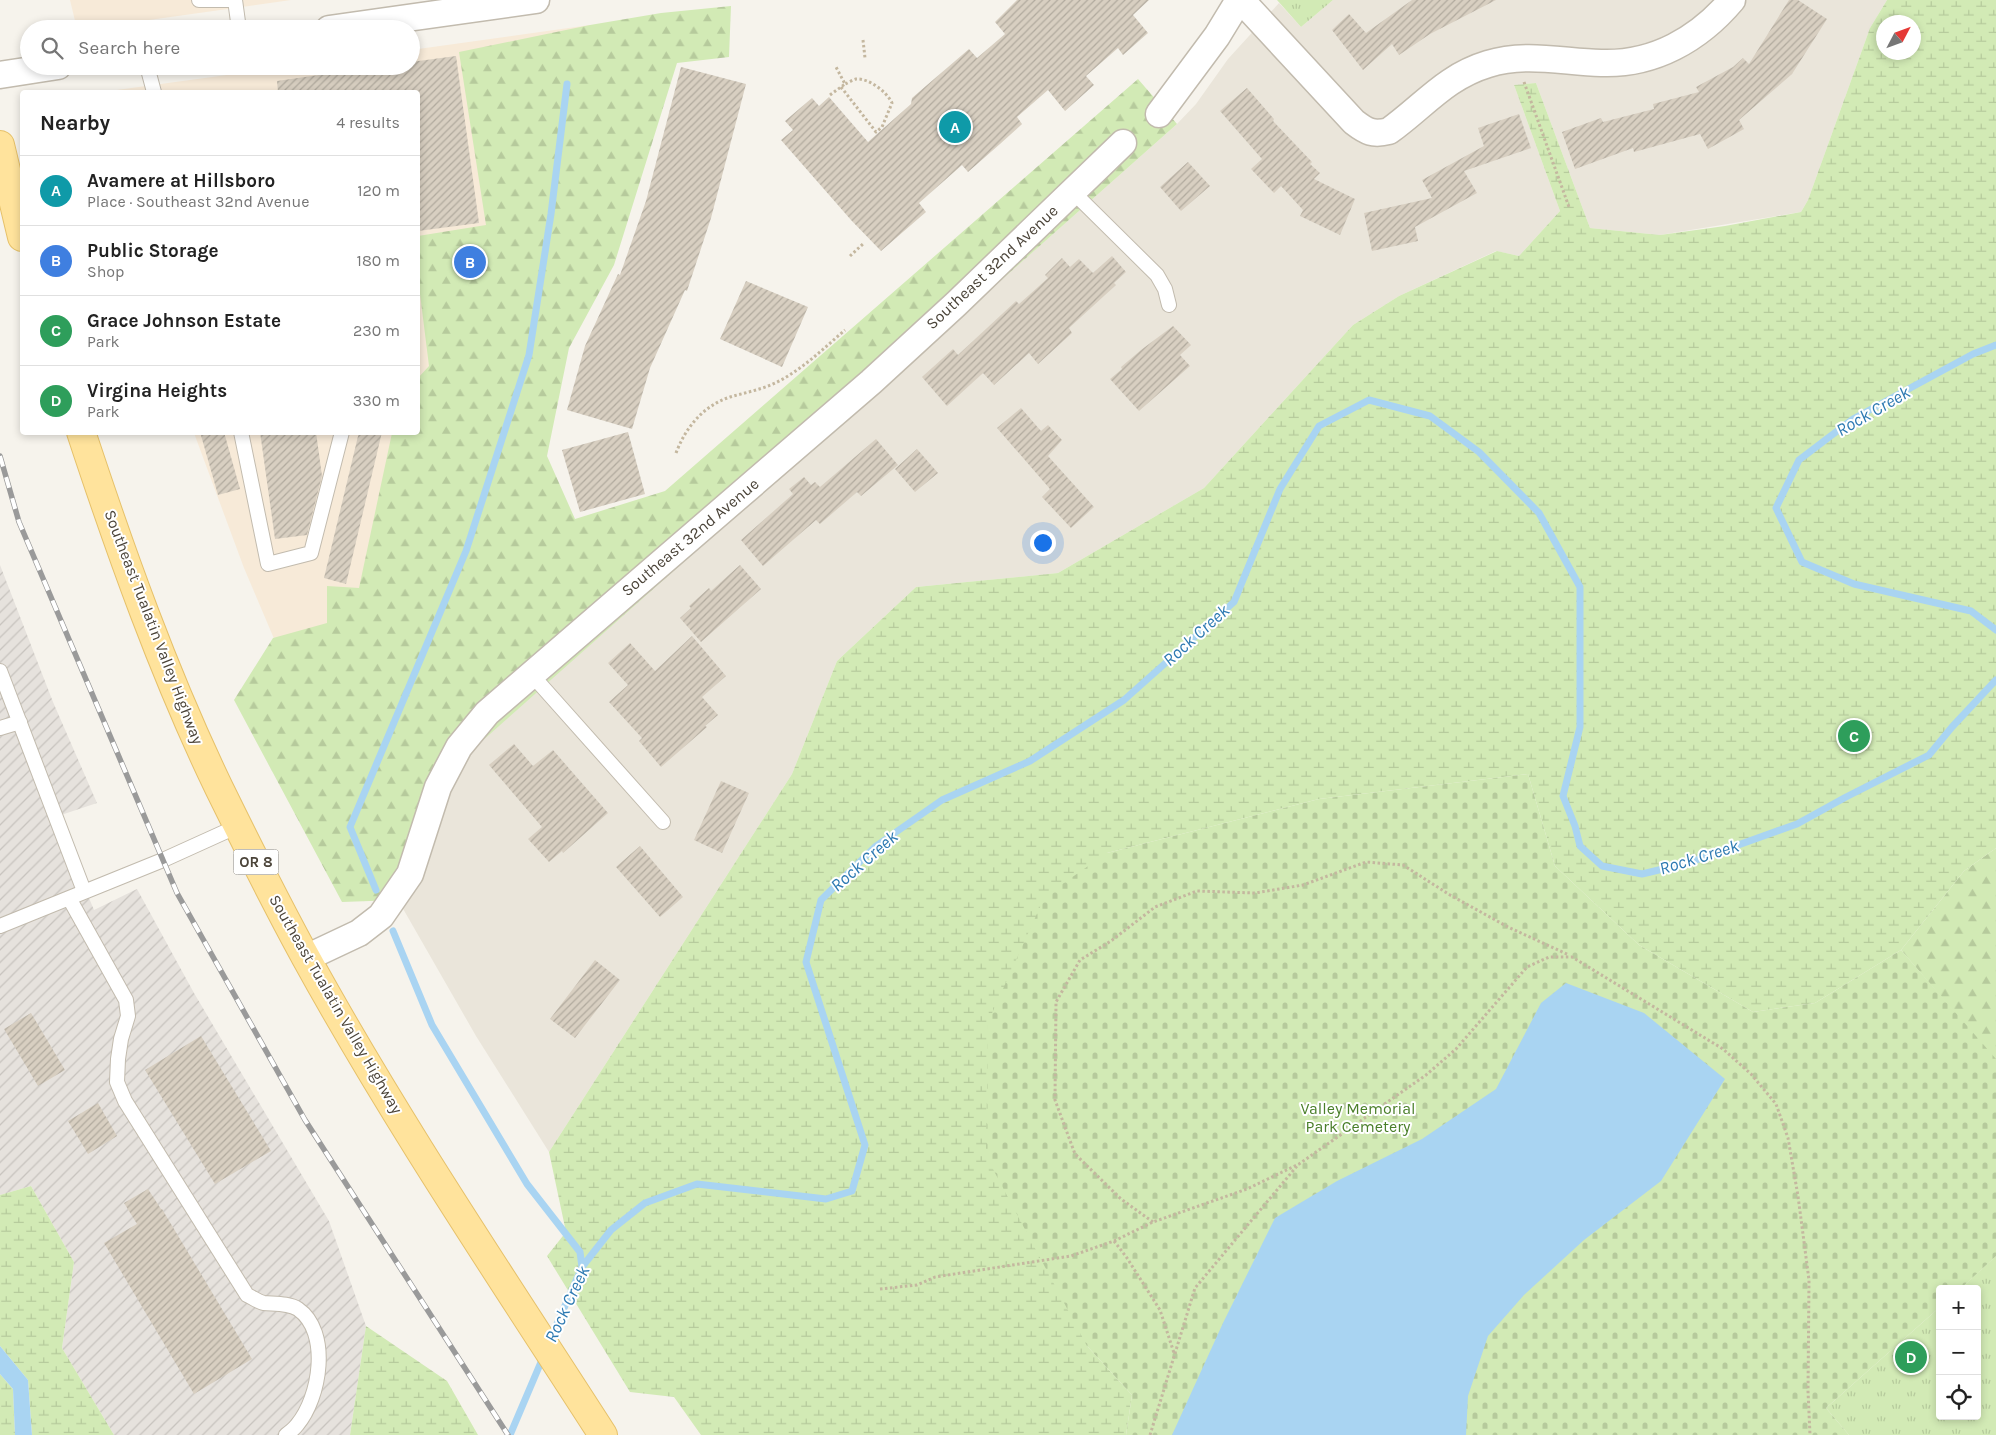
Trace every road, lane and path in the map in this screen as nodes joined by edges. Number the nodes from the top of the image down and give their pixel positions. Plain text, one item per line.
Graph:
1 (199, 0) edge
2 (230, 0) edge
3 (235, 0) edge
4 (536, 0) edge
5 (1240, 0) edge
6 (1732, 0) edge
7 (238, 20) edge
8 (394, 20) edge
9 (863, 40) dead end
10 (865, 58) dead end
11 (836, 67) dead end
12 (20, 72) edge
13 (0, 75) edge
14 (149, 75) edge
15 (1524, 82) dead end
16 (843, 86) junction
17 (153, 90) edge
18 (830, 95) dead end
19 (1158, 114) dead end
20 (1123, 143) dead end
21 (0, 145) edge
22 (1072, 191) junction
23 (1570, 207) dead end
24 (20, 228) edge
25 (864, 244) dead end
26 (850, 256) dead end
27 (1169, 305) dead end
28 (845, 330) dead end
29 (82, 435) edge
30 (242, 435) edge
31 (341, 435) edge
32 (676, 453) dead end
33 (0, 671) edge
34 (532, 675) junction
35 (20, 722) junction
36 (0, 728) edge
37 (663, 822) dead end
38 (238, 826) junction
39 (84, 891) junction
40 (69, 898) junction
41 (0, 926) edge
42 (1572, 956) junction
43 (306, 958) junction
44 (1299, 1164) junction
45 (1153, 1222) junction
46 (1114, 1241) junction
47 (880, 1289) dead end
48 (1175, 1354) junction
49 (286, 1435) edge
50 (603, 1435) edge
51 (1150, 1435) edge
52 (1810, 1435) edge

1 - 2 lane
3 - 7 lane
4 - 8 street
5 - 6 street
5 - 19 street
9 - 10 path
11 - 16 path
12 - 13 street
14 - 17 lane
15 - 23 path
16 - 16 path
16 - 18 path
20 - 22 street, Southeast 32nd Avenue
21 - 24 main road
22 - 27 lane
22 - 34 street, Southeast 32nd Avenue
25 - 26 path
28 - 32 path
29 - 38 main road, Southeast Tualatin Valley Highway / OR 8
30 - 31 lane
33 - 35 lane
34 - 37 lane
34 - 43 street, Southeast 32nd Avenue
35 - 36 lane
35 - 39 lane
38 - 39 lane
38 - 43 main road, Southeast Tualatin Valley Highway / OR 8
39 - 40 lane
40 - 41 lane
40 - 49 lane
42 - 44 path
42 - 45 path
42 - 52 path
43 - 50 main road, Southeast Tualatin Valley Highway / OR 8
44 - 45 path
44 - 48 path
45 - 46 path
46 - 47 path
46 - 48 path
48 - 51 path

